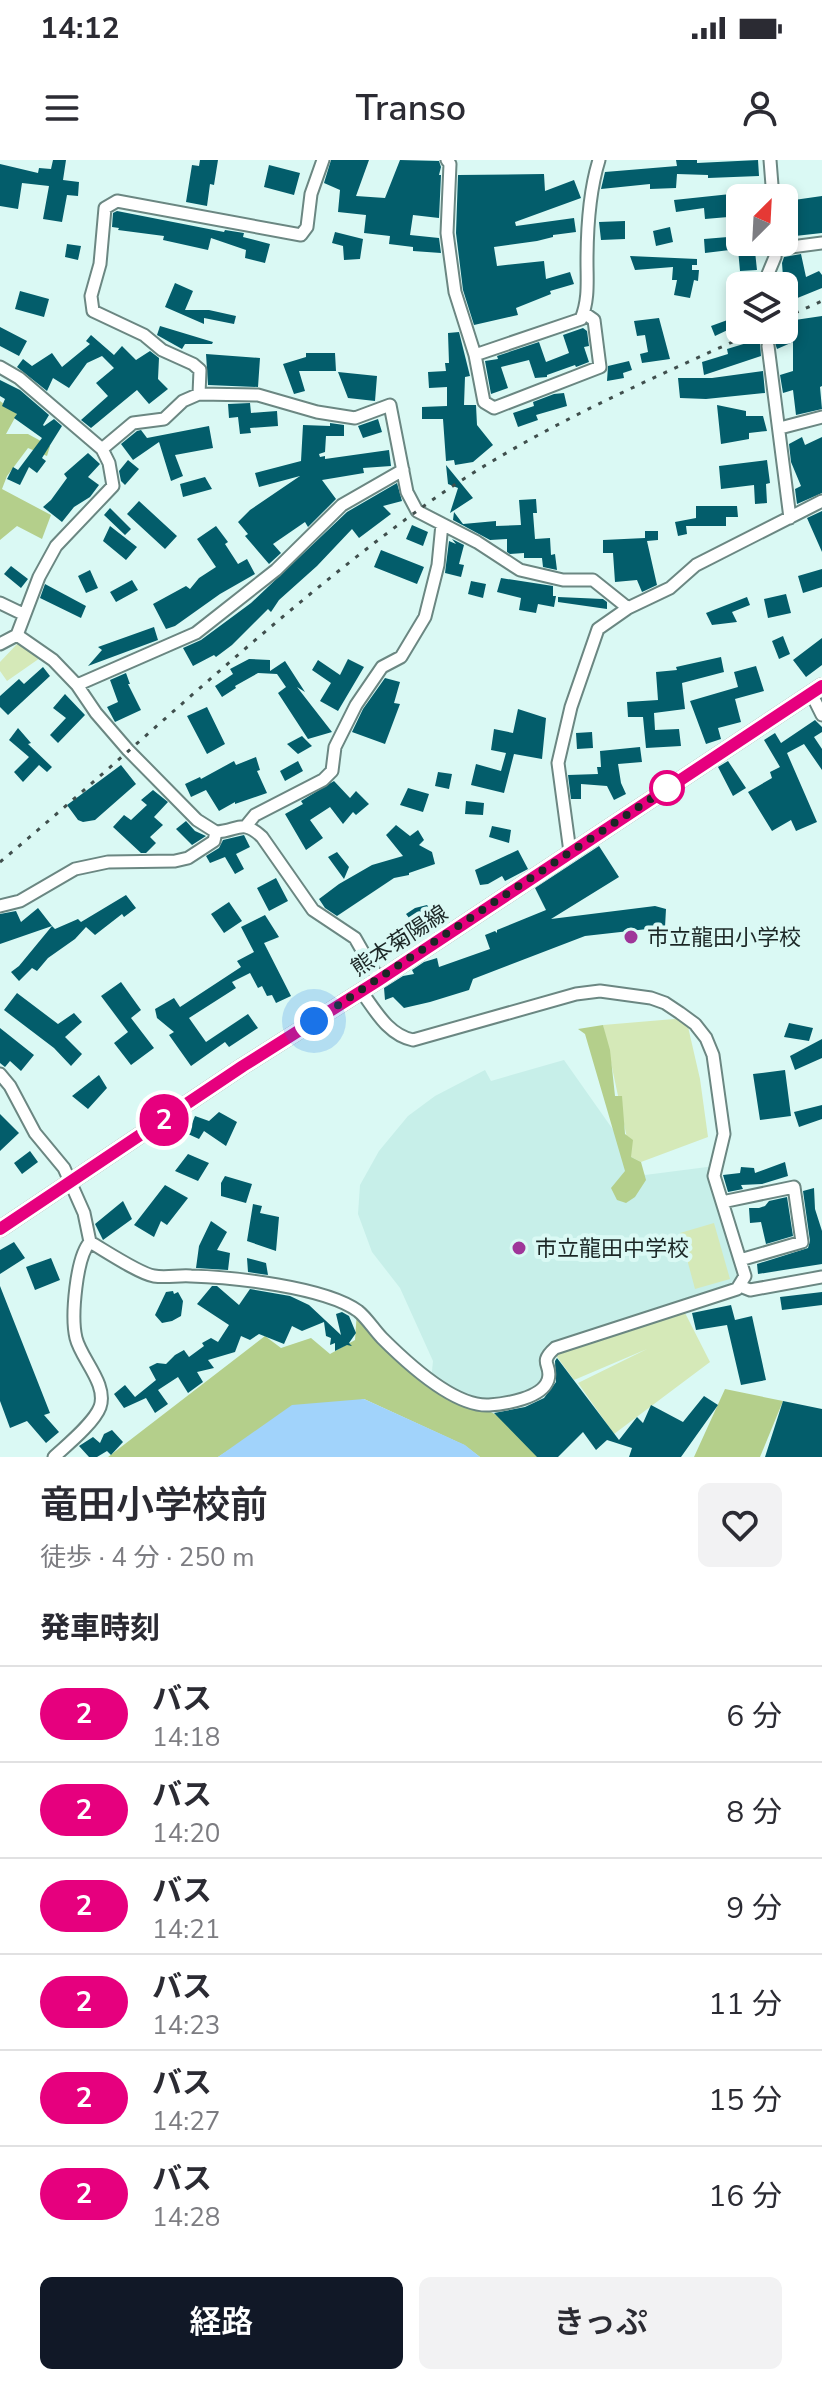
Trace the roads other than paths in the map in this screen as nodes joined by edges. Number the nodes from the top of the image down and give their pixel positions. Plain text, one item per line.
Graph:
1 (323, 160) edge
2 (447, 160) edge
3 (599, 160) edge
4 (770, 160) edge
5 (772, 184) edge
6 (822, 243) edge
7 (798, 245) edge
8 (584, 313) junction
9 (768, 346) dead end
10 (475, 355) junction
11 (0, 367) edge
12 (199, 394) junction
13 (822, 417) edge
14 (780, 428) junction
15 (102, 449) junction
16 (403, 470) junction
17 (822, 501) edge
18 (790, 518) junction
19 (442, 524) junction
20 (0, 603) edge
21 (628, 608) junction
22 (23, 614) junction
23 (17, 635) junction
24 (0, 644) edge
25 (77, 685) junction
26 (817, 690) edge
27 (822, 715) edge
28 (246, 826) junction
29 (216, 832) junction
30 (570, 852) junction
31 (0, 906) edge
32 (379, 980) junction
33 (361, 991) junction
34 (0, 1074) edge
35 (72, 1182) junction
36 (722, 1202) junction
37 (0, 1229) edge
38 (90, 1242) junction
39 (740, 1260) junction
40 (822, 1277) edge
41 (740, 1286) junction
42 (54, 1457) edge

1 - 12 street
2 - 10 street
3 - 8 street
4 - 5 street
6 - 7 street
8 - 10 street
8 - 10 street
9 - 14 street
11 - 15 street
12 - 15 street
12 - 16 street
13 - 14 street
14 - 18 street
15 - 22 street
16 - 19 street
16 - 25 street
17 - 18 street
18 - 21 street
19 - 21 street
19 - 28 street
20 - 22 street
21 - 30 street
22 - 23 street
23 - 24 street
23 - 25 street
25 - 29 street
26 - 27 street
26 - 30 main road, 熊本菊陽線
28 - 29 street
28 - 32 street
29 - 31 street
30 - 32 main road, 熊本菊陽線
32 - 33 main road, 熊本菊陽線
33 - 35 main road, 熊本菊陽線
33 - 36 street
34 - 35 street
35 - 37 main road, 熊本菊陽線
35 - 38 street
36 - 39 street
36 - 39 street
38 - 41 street
38 - 42 street
39 - 41 street
40 - 41 street

